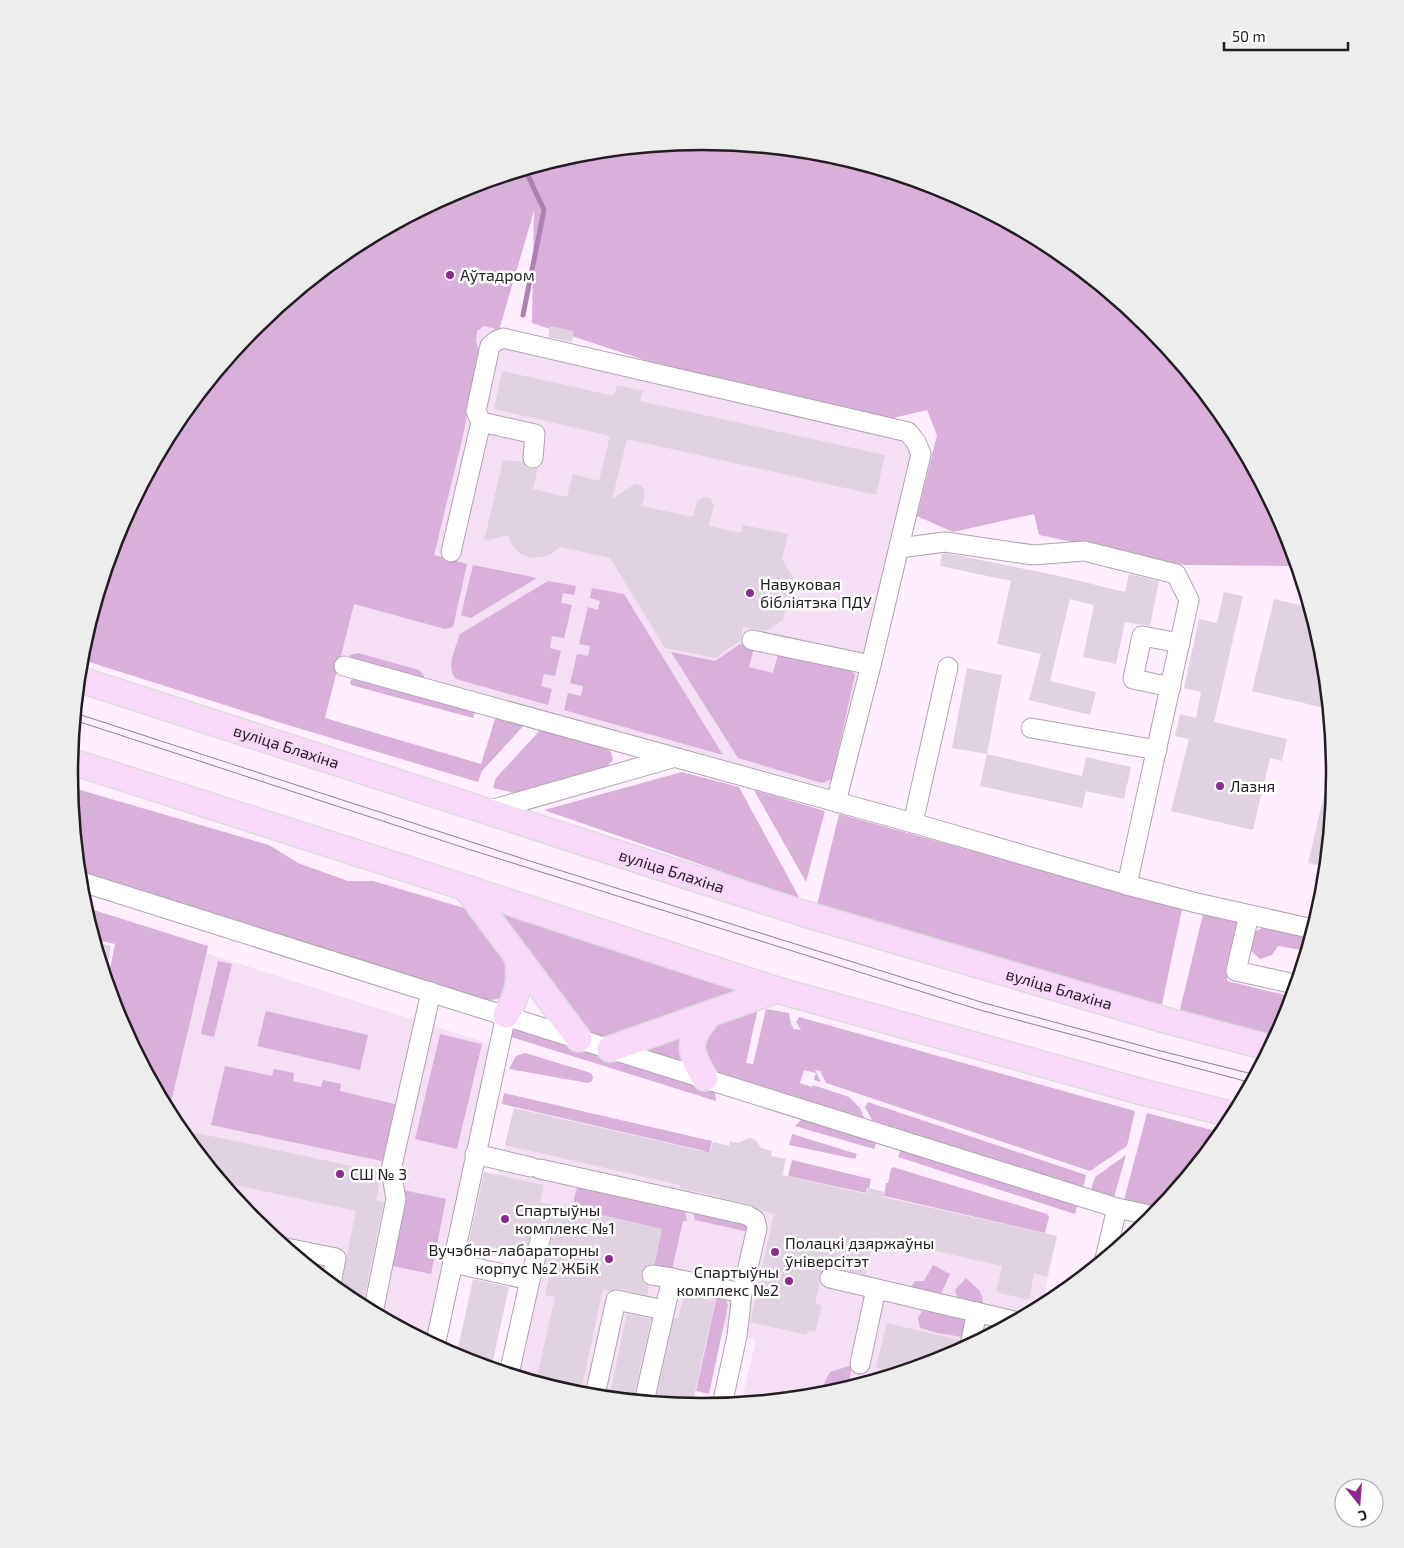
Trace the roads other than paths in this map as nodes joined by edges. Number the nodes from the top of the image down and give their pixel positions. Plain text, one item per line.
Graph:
1 (476, 336) dead end
2 (496, 341) junction
3 (481, 422) junction
4 (533, 458) dead end
5 (899, 548) junction
6 (451, 552) dead end
7 (752, 640) dead end
8 (1180, 643) junction
9 (871, 664) junction
10 (344, 666) dead end
11 (948, 667) dead end
12 (85, 681) edge
13 (1171, 687) junction
14 (1031, 728) dead end
15 (1157, 750) junction
16 (673, 757) junction
17 (78, 764) edge
18 (836, 802) junction
19 (487, 810) junction
20 (913, 823) junction
21 (87, 885) edge
22 (1127, 885) junction
23 (466, 888) junction
24 (1249, 915) junction
25 (1307, 928) edge
26 (518, 958) junction
27 (1290, 983) edge
28 (777, 990) junction
29 (431, 992) junction
30 (710, 1014) junction
31 (506, 1015) junction
32 (579, 1039) junction
33 (1264, 1046) edge
34 (610, 1049) junction
35 (705, 1078) junction
36 (1226, 1113) edge
37 (476, 1154) junction
38 (1117, 1208) junction
39 (1146, 1214) edge
40 (541, 1236) dead end
41 (1111, 1247) edge
42 (298, 1250) edge
43 (453, 1263) junction
44 (652, 1275) dead end
45 (332, 1276) edge
46 (672, 1278) junction
47 (830, 1278) dead end
48 (530, 1280) junction
49 (876, 1289) junction
50 (742, 1293) junction
51 (375, 1305) edge
52 (664, 1310) junction
53 (977, 1312) junction
54 (1006, 1319) edge
55 (972, 1337) edge
56 (437, 1339) edge
57 (860, 1364) dead end
58 (510, 1368) edge
59 (596, 1386) dead end
60 (645, 1395) edge
61 (724, 1398) edge

1 - 2 street
2 - 3 street
2 - 5 street
3 - 4 street
3 - 6 street
5 - 8 street
5 - 9 street
7 - 9 street
8 - 13 street
8 - 13 street
9 - 18 street
10 - 16 street
11 - 20 street
12 - 19 main road, вуліца Блахіна
13 - 15 street
14 - 15 street
15 - 22 street
16 - 18 street
16 - 19 street
17 - 23 main road
18 - 20 street
19 - 33 main road, вуліца Блахіна
20 - 22 street
21 - 29 street
22 - 24 street
23 - 26 main road
23 - 28 main road
24 - 25 street
24 - 27 street
26 - 31 main road
26 - 32 main road
28 - 30 main road
28 - 36 main road
29 - 31 street
29 - 51 street
30 - 34 main road
30 - 35 main road
31 - 32 street
31 - 37 street
32 - 34 street
34 - 35 street
35 - 38 street
37 - 43 street
37 - 50 street
38 - 39 street
38 - 41 street
40 - 48 street
42 - 45 street
43 - 48 street
43 - 56 street
44 - 46 street
46 - 50 street
46 - 52 street
47 - 49 street
48 - 58 street
49 - 53 street
49 - 57 street
50 - 61 street
52 - 59 street
52 - 60 street
53 - 54 street
53 - 55 street

